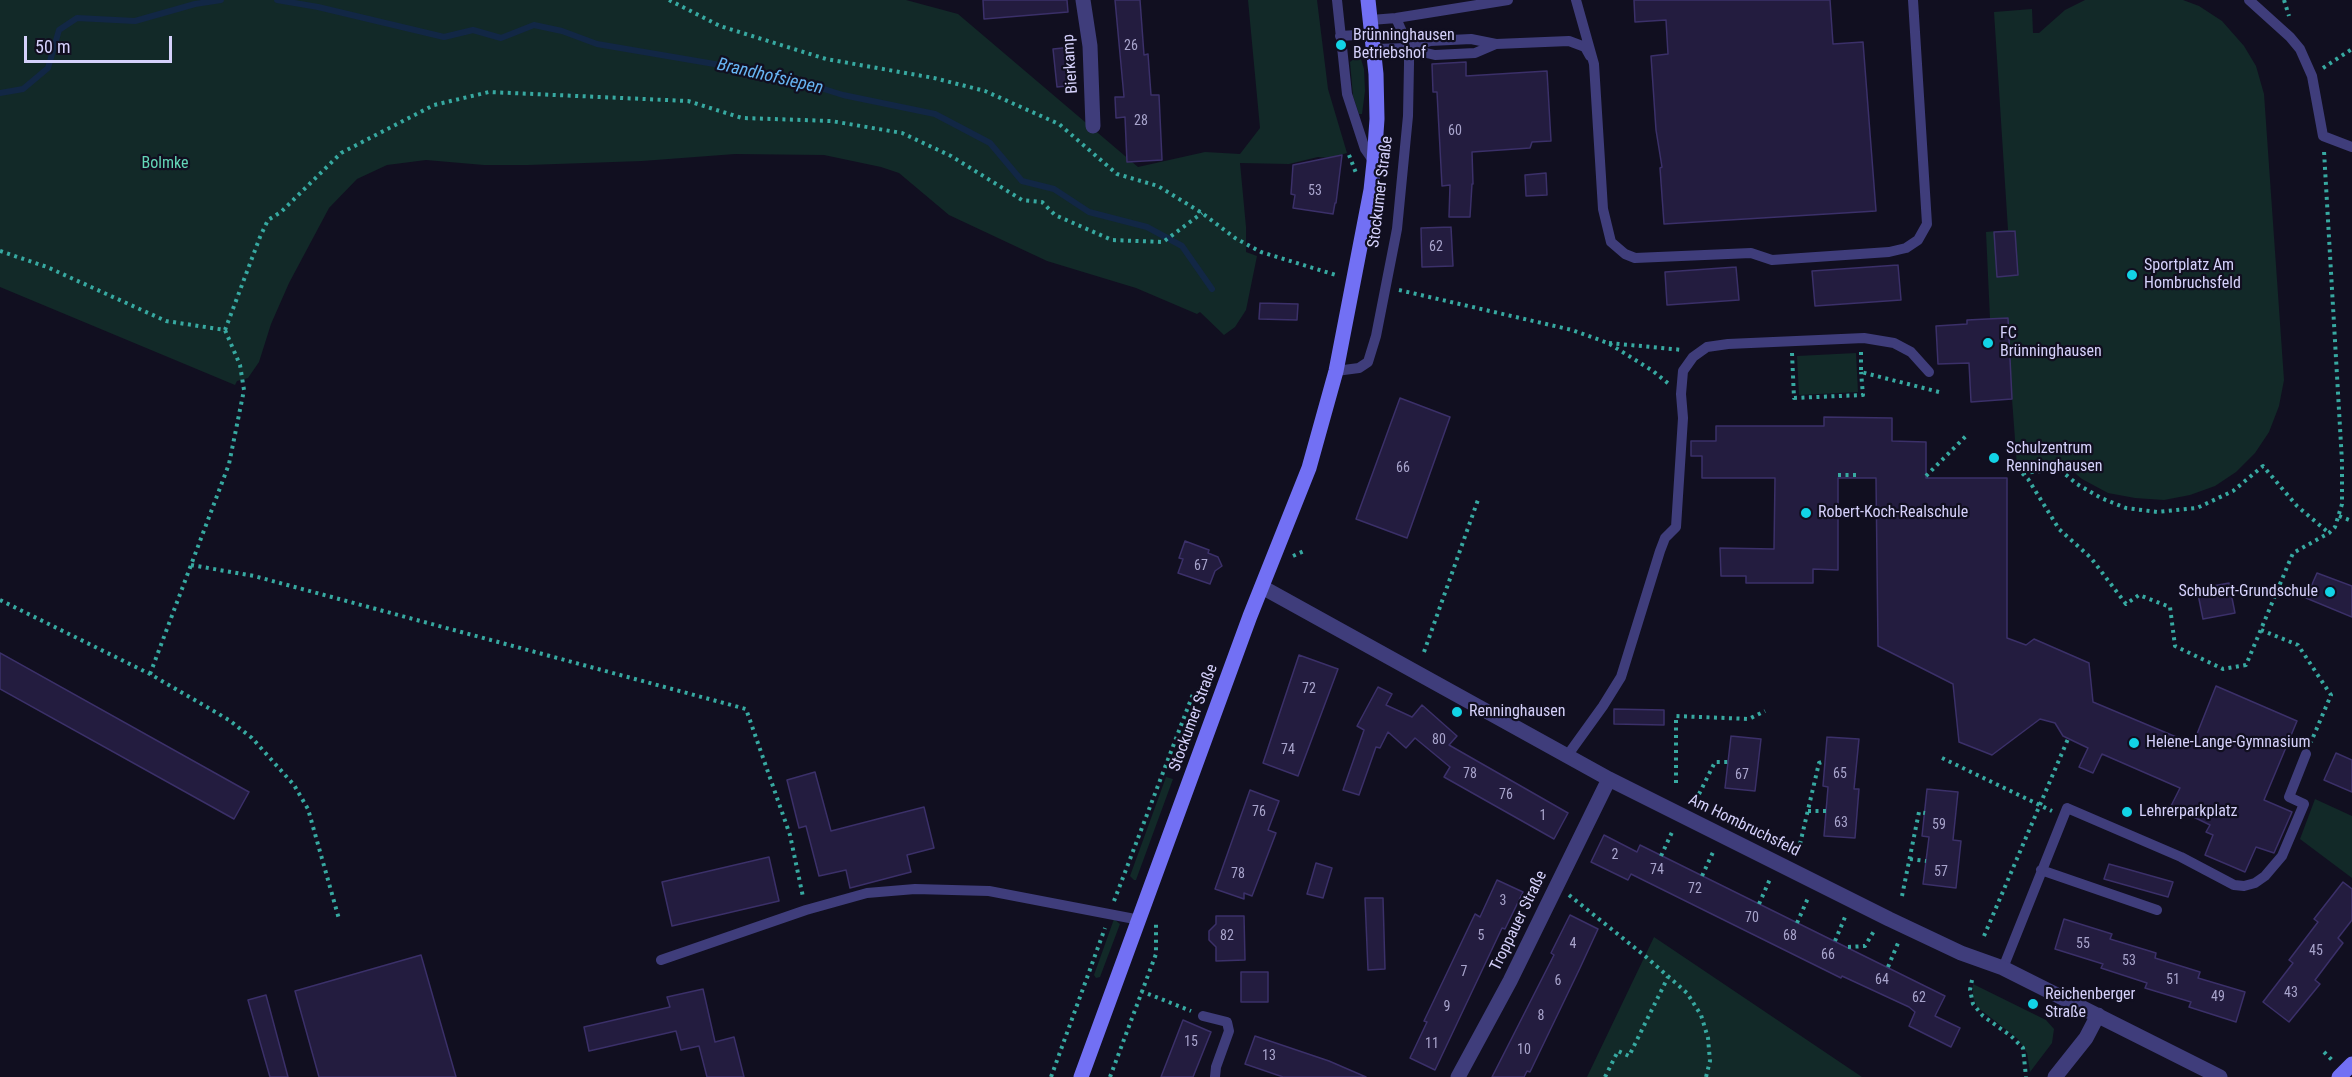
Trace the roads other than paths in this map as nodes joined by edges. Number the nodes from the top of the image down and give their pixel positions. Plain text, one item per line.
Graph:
1 (1083, 0) edge
2 (1337, 0) edge
3 (1368, 0) edge
4 (1508, 0) edge
5 (1576, 0) edge
6 (1913, 0) edge
7 (2249, 0) edge
8 (1396, 18) junction
9 (1373, 34) junction
10 (1340, 36) junction
11 (1409, 48) junction
12 (1594, 64) junction
13 (1093, 126) dead end
14 (2352, 147) edge
15 (1374, 162) junction
16 (1336, 371) junction
17 (1929, 372) dead end
18 (1262, 588) junction
19 (2306, 754) road end
20 (1566, 756) junction
21 (1609, 779) junction
22 (2041, 870) junction
23 (2157, 910) dead end
24 (1140, 920) junction
25 (661, 960) dead end
26 (2003, 968) junction
27 (2098, 1015) junction
28 (1203, 1016) road end
29 (2352, 1064) edge
30 (1081, 1077) edge
31 (1215, 1077) edge
32 (1458, 1077) edge
33 (2055, 1077) edge
34 (2220, 1077) edge
35 (2339, 1077) edge

1 - 13 street, Bierkamp
2 - 10 lane
3 - 9 main road, Stockumer Straße
4 - 8 lane
5 - 12 lane
6 - 12 lane
7 - 14 lane
8 - 9 lane
8 - 11 lane, Stockumer Straße
9 - 10 lane
9 - 11 lane
9 - 15 main road, Stockumer Straße
10 - 15 lane
11 - 12 lane
11 - 16 lane, Stockumer Straße
15 - 16 main road, Stockumer Straße
16 - 18 main road, Stockumer Straße
17 - 20 lane
18 - 20 street, Am Hombruchsfeld
18 - 24 main road, Stockumer Straße
19 - 22 lane
20 - 21 street, Am Hombruchsfeld
21 - 26 street, Am Hombruchsfeld
21 - 32 street, Troppauer Straße
22 - 23 lane
22 - 26 lane
24 - 25 lane
24 - 30 main road, Stockumer Straße
26 - 27 street, Am Hombruchsfeld
27 - 33 street
27 - 34 street, Am Hombruchsfeld
28 - 31 lane
29 - 35 main road

